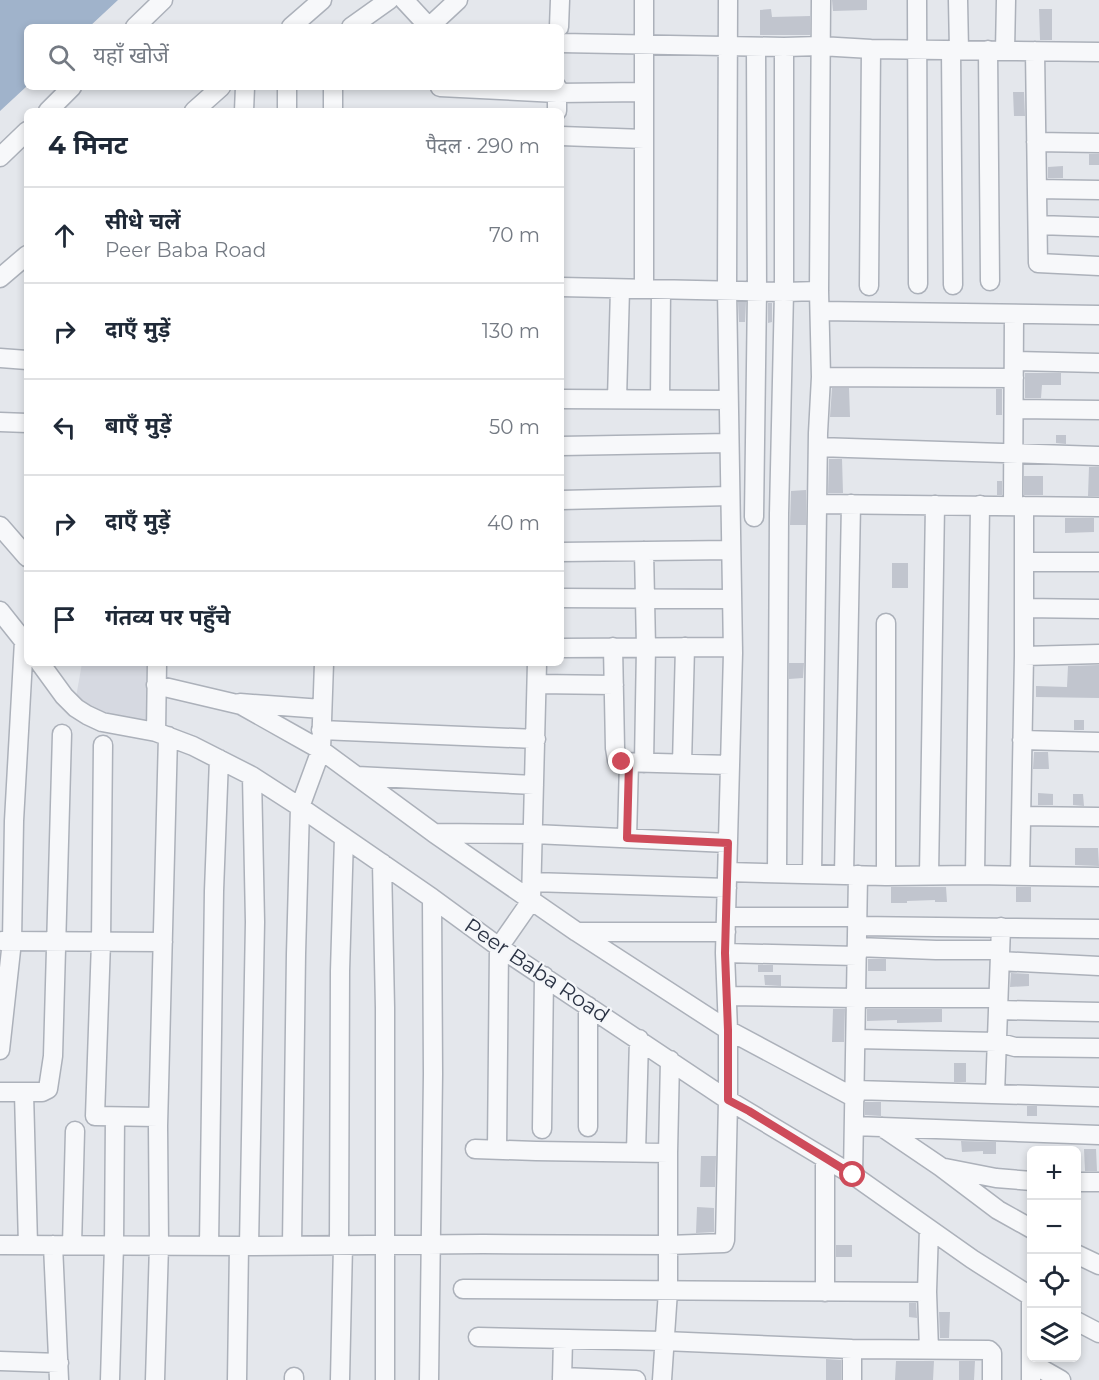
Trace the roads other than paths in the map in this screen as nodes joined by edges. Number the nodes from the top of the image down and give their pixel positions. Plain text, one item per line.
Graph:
1 (163, 0) edge
2 (322, 0) edge
3 (389, 0) edge
4 (404, 0) edge
5 (458, 0) edge
6 (560, 0) edge
7 (644, 0) edge
8 (728, 0) edge
9 (821, 0) edge
10 (917, 0) edge
11 (958, 0) edge
12 (1006, 0) edge
13 (138, 24) edge
14 (294, 24) edge
15 (355, 24) edge
16 (426, 24) edge
17 (432, 24) edge
18 (559, 24) edge
19 (564, 44) edge
20 (644, 45) junction
21 (729, 46) junction
22 (756, 46) junction
23 (820, 46) junction
24 (784, 47) junction
25 (871, 49) junction
26 (918, 49) junction
27 (955, 50) junction
28 (997, 50) junction
29 (1035, 51) junction
30 (1099, 52) edge
31 (69, 90) edge
32 (218, 90) edge
33 (244, 90) edge
34 (286, 90) edge
35 (333, 90) edge
36 (475, 90) edge
37 (644, 92) junction
38 (557, 97) edge
39 (51, 108) edge
40 (197, 108) edge
41 (244, 108) edge
42 (287, 108) edge
43 (333, 108) edge
44 (24, 134) edge
45 (564, 136) edge
46 (644, 139) junction
47 (1036, 142) junction
48 (1099, 143) edge
49 (0, 157) edge
50 (1037, 189) junction
51 (1099, 190) edge
52 (1038, 225) junction
53 (1099, 227) edge
54 (24, 258) edge
55 (1099, 266) edge
56 (0, 278) edge
57 (990, 281) dead end
58 (918, 284) dead end
59 (953, 285) dead end
60 (869, 286) dead end
61 (564, 287) edge
62 (620, 289) junction
63 (652, 289) junction
64 (727, 290) junction
65 (757, 291) junction
66 (819, 291) junction
67 (784, 292) junction
68 (820, 311) junction
69 (1014, 314) junction
70 (1099, 315) edge
71 (0, 358) edge
72 (24, 360) edge
73 (1099, 363) edge
74 (1014, 369) junction
75 (821, 377) junction
76 (564, 399) edge
77 (617, 399) junction
78 (660, 400) junction
79 (728, 400) junction
80 (1014, 409) junction
81 (1099, 410) edge
82 (0, 422) edge
83 (24, 423) edge
84 (729, 443) junction
85 (564, 446) edge
86 (818, 447) junction
87 (1014, 453) junction
88 (1099, 456) edge
89 (730, 496) junction
90 (564, 500) edge
91 (817, 504) junction
92 (851, 504) junction
93 (935, 505) junction
94 (980, 505) junction
95 (1018, 506) junction
96 (1099, 507) edge
97 (754, 517) dead end
98 (0, 526) edge
99 (731, 550) junction
100 (644, 551) junction
101 (564, 552) edge
102 (24, 554) edge
103 (1024, 562) junction
104 (1099, 562) edge
105 (564, 598) edge
106 (645, 598) junction
107 (732, 598) junction
108 (1024, 608) junction
109 (1099, 609) edge
110 (0, 611) edge
111 (886, 623) dead end
112 (24, 636) edge
113 (733, 646) junction
114 (613, 647) junction
115 (646, 647) junction
116 (685, 647) junction
117 (564, 648) edge
118 (1099, 654) edge
119 (1024, 656) junction
120 (42, 666) edge
121 (157, 666) edge
122 (324, 666) edge
123 (537, 666) edge
124 (537, 684) junction
125 (156, 685) junction
126 (614, 685) junction
127 (224, 701) junction
128 (322, 709) junction
129 (321, 730) junction
130 (62, 734) dead end
131 (162, 734) junction
132 (536, 739) junction
133 (1022, 740) junction
134 (1099, 742) edge
135 (103, 745) dead end
136 (321, 750) junction
137 (219, 759) junction
138 (636, 762) junction
139 (682, 764) junction
140 (730, 765) junction
141 (357, 776) junction
142 (252, 777) junction
143 (534, 785) junction
144 (300, 807) junction
145 (1021, 816) junction
146 (1099, 817) edge
147 (434, 833) junction
148 (534, 834) junction
149 (344, 837) junction
150 (627, 838) junction
151 (728, 843) junction
152 (382, 863) junction
153 (777, 873) junction
154 (812, 874) junction
155 (851, 875) junction
156 (929, 875) junction
157 (975, 875) junction
158 (886, 876) junction
159 (1020, 876) junction
160 (1099, 877) edge
161 (727, 880) junction
162 (532, 882) junction
163 (432, 898) junction
164 (531, 901) junction
165 (857, 922) junction
166 (726, 925) junction
167 (1000, 927) junction
168 (1099, 929) edge
169 (577, 932) junction
170 (6, 941) edge
171 (55, 941) junction
172 (101, 942) junction
173 (163, 942) junction
174 (499, 947) junction
175 (857, 952) junction
176 (725, 953) junction
177 (1000, 955) junction
178 (1099, 966) edge
179 (543, 976) junction
180 (726, 996) junction
181 (857, 998) junction
182 (998, 1004) junction
183 (588, 1006) junction
184 (1099, 1012) edge
185 (728, 1030) junction
186 (639, 1039) junction
187 (856, 1039) junction
188 (997, 1042) junction
189 (1099, 1048) edge
190 (0, 1050) edge
191 (670, 1060) junction
192 (0, 1092) edge
193 (24, 1093) junction
194 (855, 1094) junction
195 (995, 1094) junction
196 (1099, 1097) edge
197 (728, 1100) junction
198 (115, 1117) junction
199 (158, 1117) junction
200 (854, 1126) junction
201 (588, 1127) dead end
202 (882, 1127) junction
203 (542, 1129) dead end
204 (75, 1131) dead end
205 (1099, 1135) edge
206 (475, 1149) dead end
207 (497, 1150) junction
208 (636, 1152) junction
209 (668, 1152) junction
210 (825, 1158) junction
211 (941, 1167) junction
212 (853, 1175) junction
213 (1027, 1181) edge
214 (1081, 1182) edge
215 (1099, 1182) edge
216 (1027, 1226) edge
217 (929, 1229) junction
218 (431, 1244) junction
219 (0, 1245) edge
220 (28, 1245) junction
221 (62, 1245) junction
222 (114, 1245) junction
223 (159, 1245) junction
224 (292, 1245) junction
225 (341, 1245) junction
226 (384, 1245) junction
227 (668, 1245) junction
228 (209, 1246) junction
229 (244, 1246) junction
230 (1081, 1256) edge
231 (1099, 1265) edge
232 (463, 1289) dead end
233 (668, 1291) junction
234 (825, 1292) junction
235 (927, 1292) junction
236 (1027, 1293) edge
237 (1031, 1308) edge
238 (1081, 1323) edge
239 (1099, 1333) edge
240 (478, 1337) dead end
241 (563, 1338) junction
242 (664, 1341) junction
243 (852, 1349) junction
244 (929, 1350) junction
245 (0, 1361) edge
246 (59, 1372) edge
247 (1031, 1372) edge
248 (562, 1379) edge
249 (110, 1380) edge
250 (155, 1380) edge
251 (237, 1380) edge
252 (340, 1380) edge
253 (385, 1380) edge
254 (429, 1380) edge
255 (636, 1380) edge
256 (662, 1380) edge
257 (852, 1380) edge
258 (992, 1380) edge
259 (1061, 1380) edge

1 - 13 street
2 - 14 street
3 - 15 street
4 - 16 street
5 - 17 street
6 - 18 street
7 - 20 street
8 - 21 street
9 - 23 street
10 - 26 street
11 - 27 street
12 - 28 street
19 - 20 street
20 - 21 street
20 - 37 street
21 - 22 street
21 - 64 street
22 - 24 street
22 - 65 street
23 - 24 street
23 - 25 street
23 - 66 street
24 - 67 street
25 - 26 street
25 - 60 street
26 - 27 street
26 - 58 street
27 - 28 street
27 - 59 street
28 - 29 street
28 - 57 street
29 - 30 street
29 - 47 street
31 - 39 street
32 - 40 street
33 - 41 street
34 - 42 street
35 - 43 street
36 - 38 street
37 - 38 street
37 - 46 street
44 - 49 street
45 - 46 street
46 - 63 street
47 - 48 street
47 - 50 street
50 - 51 street
50 - 52 street
52 - 53 street
52 - 55 street
54 - 56 street
61 - 62 street
62 - 63 street
62 - 77 street
63 - 64 street
63 - 78 street
64 - 65 street
64 - 79 street
65 - 67 street
65 - 97 street
66 - 67 street
66 - 68 street
67 - 153 street
68 - 69 street
68 - 75 street
69 - 70 street
69 - 74 street
71 - 72 street
73 - 74 street
74 - 75 street
74 - 80 street
75 - 86 street
76 - 77 street
77 - 78 street
78 - 79 street
79 - 84 street
80 - 81 street
80 - 87 street
82 - 83 street
84 - 85 street
84 - 89 street
86 - 87 street
86 - 91 street
87 - 88 street
87 - 95 street
89 - 90 street
89 - 99 street
91 - 92 street
91 - 154 street
92 - 93 street
92 - 155 street
93 - 94 street
93 - 156 street
94 - 95 street
94 - 157 street
95 - 96 street
95 - 103 street
98 - 102 street
99 - 100 street
99 - 107 street
100 - 101 street
100 - 106 street
103 - 104 street
103 - 108 street
105 - 106 street
106 - 107 street
106 - 115 street
107 - 113 street
108 - 109 street
108 - 119 street
110 - 112 street
111 - 158 street
112 - 170 street
113 - 116 street
113 - 140 street
114 - 115 street
114 - 117 street
114 - 126 street
115 - 116 street
115 - 138 street
116 - 139 street
118 - 119 street
119 - 133 street
120 - 131 street, Peer Baba Road
121 - 125 street
122 - 128 street
123 - 124 street
124 - 126 street
124 - 132 street
125 - 127 street
125 - 131 street
126 - 138 street
127 - 128 street
127 - 136 street
128 - 129 street
129 - 132 street
129 - 136 street
130 - 171 street
131 - 137 street, Peer Baba Road
131 - 173 street
132 - 143 street
133 - 134 street
133 - 145 street
135 - 172 street
136 - 141 street
136 - 144 street
137 - 142 street, Peer Baba Road
137 - 228 street
138 - 139 street
138 - 150 street
139 - 140 street
140 - 151 street
141 - 143 street
141 - 147 street
142 - 144 street, Peer Baba Road
142 - 229 street
143 - 148 street
144 - 149 street, Peer Baba Road
144 - 224 street
145 - 146 street
145 - 159 street
147 - 148 street
147 - 164 street
148 - 150 street
148 - 162 street
149 - 152 street, Peer Baba Road
149 - 225 street
150 - 151 street
151 - 161 street
152 - 163 street, Peer Baba Road
152 - 226 street
153 - 154 street
153 - 161 street
154 - 155 street
155 - 158 street
155 - 165 street
156 - 157 street
156 - 158 street
157 - 159 street
159 - 160 street
161 - 162 street
161 - 166 street
162 - 164 street
163 - 174 street, Peer Baba Road
163 - 218 street
164 - 169 street
164 - 174 street
165 - 166 street
165 - 167 street
165 - 175 street
166 - 169 street
166 - 176 street
167 - 168 street
167 - 177 street
169 - 185 street
170 - 171 street
170 - 190 street
171 - 172 street
171 - 193 street
172 - 173 street
172 - 198 street
173 - 199 street
174 - 179 street, Peer Baba Road
174 - 207 street
175 - 176 street
175 - 177 street
175 - 181 street
176 - 180 street
177 - 178 street
177 - 182 street
179 - 183 street, Peer Baba Road
179 - 203 street
180 - 181 street
180 - 185 street
181 - 182 street
181 - 187 street
182 - 184 street
182 - 188 street
183 - 186 street, Peer Baba Road
183 - 201 street
185 - 194 street
185 - 197 street
186 - 191 street, Peer Baba Road
186 - 208 street
187 - 188 street
187 - 194 street
188 - 189 street
188 - 195 street
191 - 197 street, Peer Baba Road
191 - 209 street
192 - 193 street
193 - 220 street
194 - 195 street
194 - 200 street
195 - 196 street
197 - 210 street, Peer Baba Road
197 - 227 street
198 - 199 street
198 - 222 street
199 - 223 street
200 - 202 street
200 - 212 street
202 - 205 street
202 - 211 street
204 - 221 street
206 - 207 street
207 - 208 street
208 - 209 street
209 - 227 street
210 - 212 street, Peer Baba Road
210 - 234 street
211 - 213 street
211 - 216 street
212 - 217 street, Peer Baba Road
214 - 215 street
217 - 235 street
217 - 236 street, Peer Baba Road
218 - 226 street
218 - 227 street
218 - 254 street
219 - 220 street
220 - 221 street
221 - 222 street
221 - 246 street
222 - 223 street
222 - 249 street
223 - 228 street
223 - 250 street
224 - 225 street
224 - 229 street
225 - 226 street
225 - 252 street
226 - 253 street
227 - 233 street
228 - 229 street
229 - 251 street
230 - 231 street
232 - 233 street
233 - 234 street
233 - 242 street
234 - 235 street
235 - 244 street
237 - 247 street
238 - 239 street
240 - 241 street
241 - 242 street
241 - 248 street
242 - 243 street
242 - 256 street
243 - 244 street
243 - 257 street
244 - 258 street
245 - 246 street
247 - 259 street
248 - 255 street

